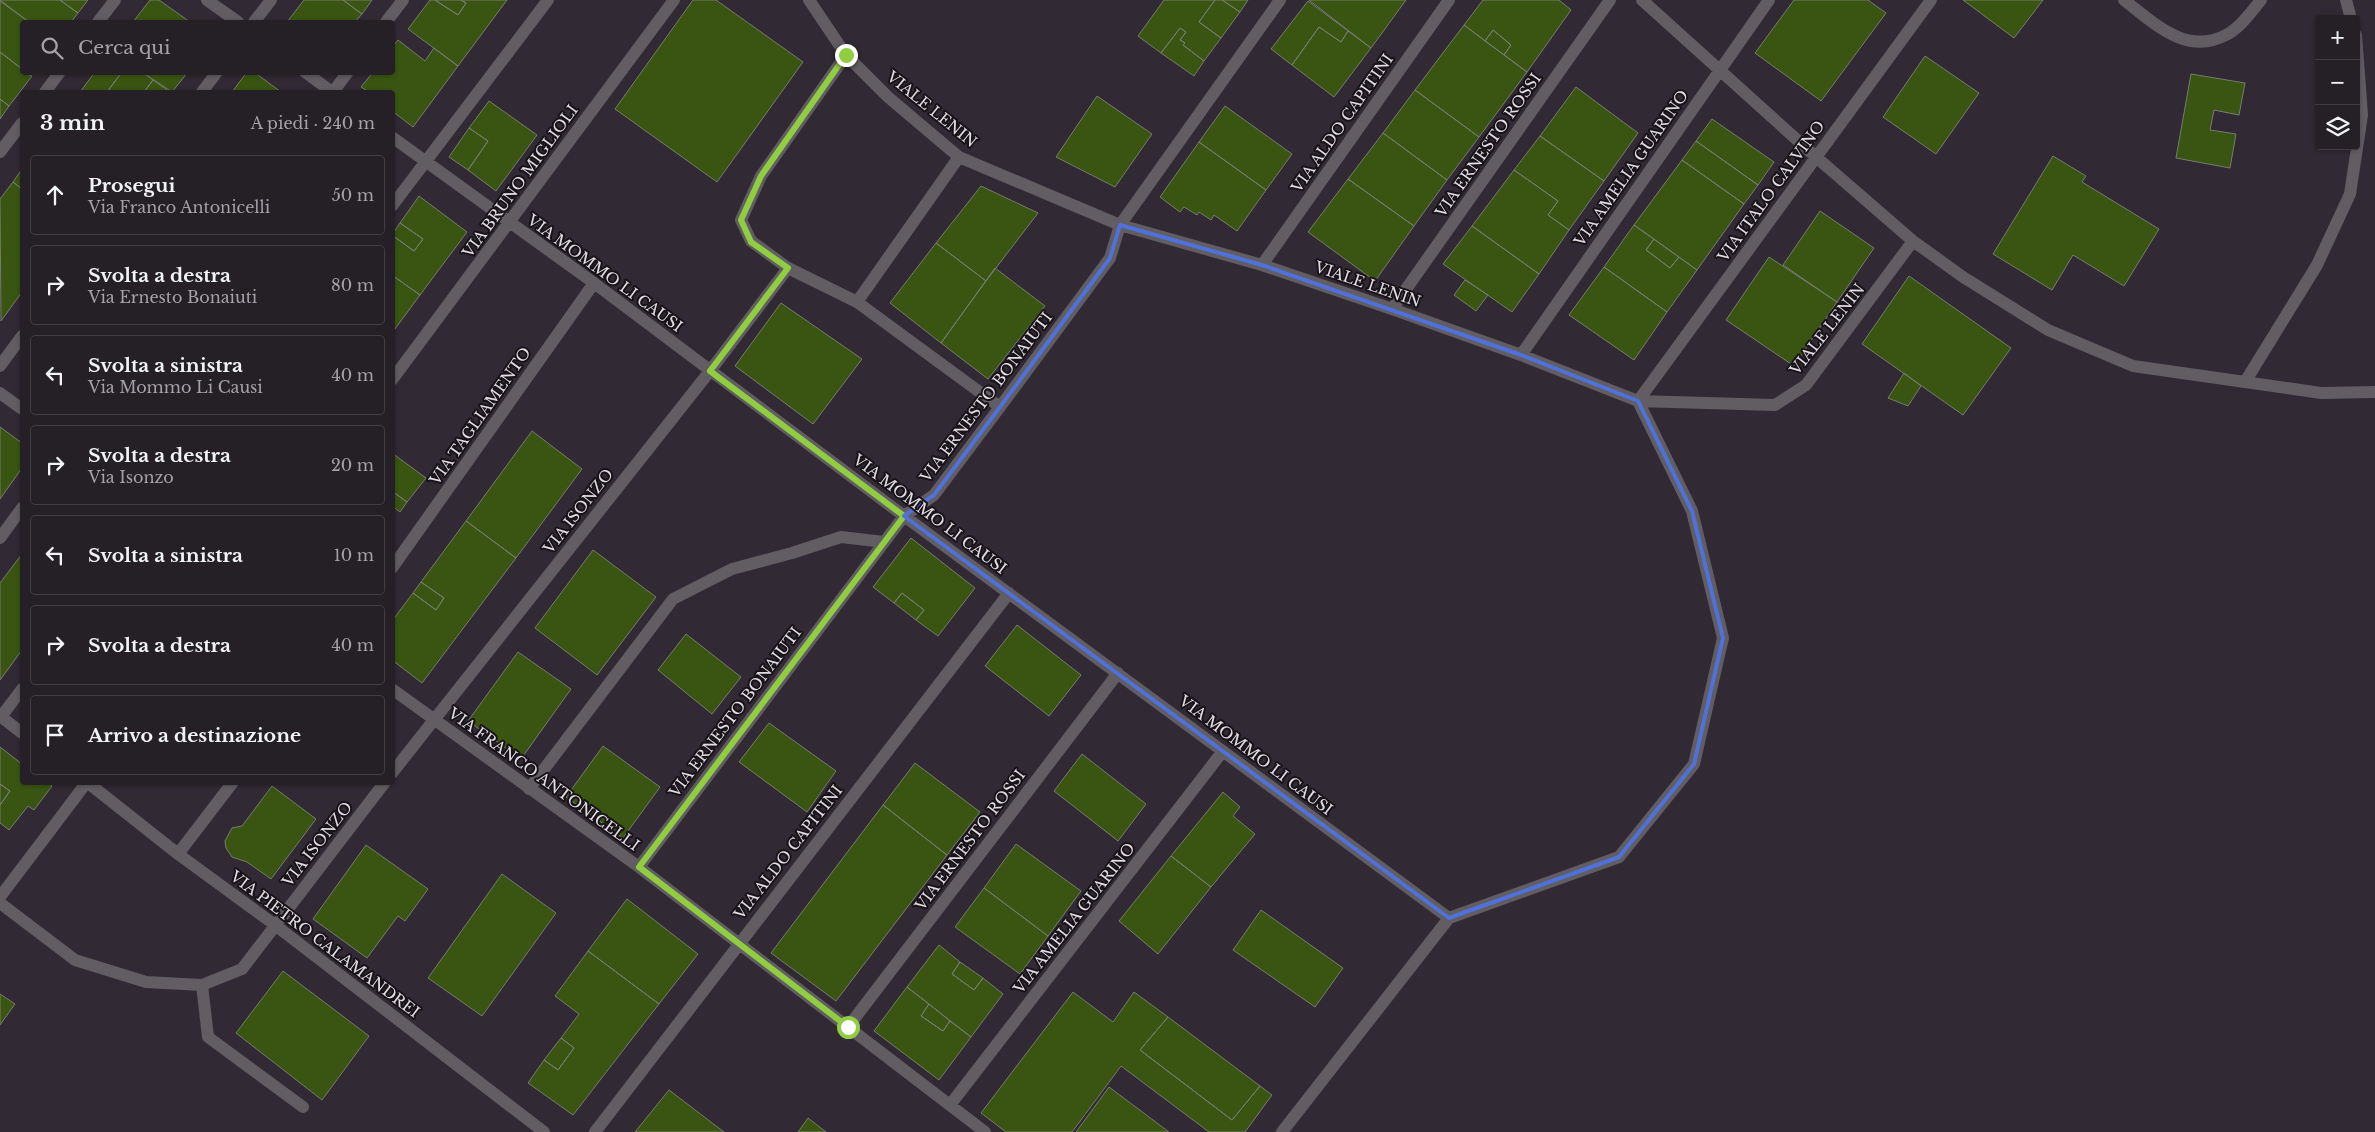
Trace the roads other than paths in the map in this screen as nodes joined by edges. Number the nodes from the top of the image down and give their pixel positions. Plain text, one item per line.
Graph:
1 (115, 0) edge
2 (207, 0) edge
3 (271, 0) edge
4 (403, 0) edge
5 (548, 0) edge
6 (674, 0) edge
7 (809, 0) edge
8 (1280, 0) edge
9 (1449, 0) edge
10 (1610, 0) edge
11 (1642, 0) edge
12 (1769, 0) edge
13 (1931, 0) edge
14 (2124, 0) edge
15 (2261, 0) edge
16 (2346, 0) edge
17 (2350, 15) edge
18 (100, 20) edge
19 (235, 20) edge
20 (256, 20) edge
21 (388, 20) edge
22 (846, 55) junction
23 (2358, 60) edge
24 (1719, 70) junction
25 (58, 75) edge
26 (215, 75) edge
27 (309, 75) edge
28 (346, 75) edge
29 (46, 90) edge
30 (204, 90) edge
31 (329, 90) edge
32 (334, 90) edge
33 (20, 126) edge
34 (395, 139) edge
35 (0, 152) edge
36 (959, 157) junction
37 (1816, 158) junction
38 (426, 162) junction
39 (395, 202) edge
40 (510, 223) junction
41 (1120, 225) junction
42 (1913, 241) junction
43 (1262, 265) junction
44 (788, 268) junction
45 (594, 283) junction
46 (857, 302) junction
47 (1392, 309) junction
48 (20, 339) edge
49 (1521, 355) junction
50 (0, 366) edge
51 (710, 371) junction
52 (395, 376) edge
53 (2245, 382) junction
54 (2375, 392) edge
55 (0, 393) edge
56 (1638, 401) junction
57 (1000, 407) junction
58 (20, 408) edge
59 (20, 511) edge
60 (904, 516) junction
61 (0, 538) edge
62 (884, 542) junction
63 (395, 564) edge
64 (1009, 593) junction
65 (1118, 673) junction
66 (395, 691) edge
67 (20, 692) edge
68 (1, 716) edge
69 (434, 720) junction
70 (20, 731) edge
71 (1223, 751) junction
72 (395, 769) edge
73 (85, 785) edge
74 (91, 785) edge
75 (230, 785) edge
76 (383, 785) edge
77 (530, 789) junction
78 (178, 854) junction
79 (639, 867) junction
80 (0, 898) edge
81 (0, 902) edge
82 (1448, 918) junction
83 (274, 925) junction
84 (738, 943) junction
85 (202, 985) junction
86 (848, 1027) junction
87 (950, 1105) junction
88 (303, 1107) dead end
89 (544, 1132) edge
90 (595, 1132) edge
91 (985, 1132) edge
92 (1282, 1132) edge

1 - 18 street
2 - 19 street
3 - 20 street
4 - 21 street
5 - 38 street
6 - 40 street, VIA BRUNO MIGLIOLI
7 - 22 street, VIALE LENIN
8 - 41 street, VIA ERNESTO BONAIUTI
9 - 43 street, VIA ALDO CAPITINI
10 - 47 street, VIA ERNESTO ROSSI
11 - 24 street
12 - 24 street, VIA AMELIA GUARINO
13 - 37 street, VIA ITALO CALVINO
14 - 15 street
16 - 17 street
22 - 36 street, VIALE LENIN
22 - 44 street
23 - 53 street
24 - 37 street
24 - 49 street, VIA AMELIA GUARINO
25 - 29 street
26 - 30 street
27 - 31 street
28 - 32 street
33 - 35 street
34 - 38 street, VIA MOMMO LI CAUSI
36 - 41 street, VIALE LENIN
36 - 46 street
37 - 42 street
37 - 56 street, VIA ITALO CALVINO
38 - 39 street
38 - 40 street, VIA MOMMO LI CAUSI
40 - 45 street, VIA MOMMO LI CAUSI
40 - 52 street, VIA BRUNO MIGLIOLI
41 - 43 street, VIALE LENIN
41 - 57 street, VIA ERNESTO BONAIUTI
42 - 53 street
42 - 56 street, VIALE LENIN
43 - 47 street, VIALE LENIN
44 - 46 street
44 - 51 street, VIA ISONZO
45 - 51 street, VIA MOMMO LI CAUSI
45 - 63 street, VIA TAGLIAMENTO
46 - 57 street
47 - 49 street, VIALE LENIN
48 - 50 street
49 - 56 street, VIALE LENIN
51 - 60 street, VIA MOMMO LI CAUSI
51 - 69 street, VIA ISONZO
53 - 54 street
55 - 58 street
56 - 82 street
57 - 60 street, VIA ERNESTO BONAIUTI
59 - 61 street
60 - 62 street, VIA ERNESTO BONAIUTI
60 - 64 street, VIA MOMMO LI CAUSI
62 - 77 street
62 - 79 street, VIA ERNESTO BONAIUTI
64 - 65 street, VIA MOMMO LI CAUSI
64 - 84 street, VIA ALDO CAPITINI
65 - 71 street, VIA MOMMO LI CAUSI
65 - 86 street, VIA ERNESTO ROSSI
66 - 69 street, VIA FRANCO ANTONICELLI
67 - 68 street
68 - 70 street
69 - 72 street, VIA ISONZO
69 - 77 street, VIA FRANCO ANTONICELLI
71 - 82 street, VIA MOMMO LI CAUSI
71 - 87 street, VIA AMELIA GUARINO
73 - 80 street
74 - 78 street, VIA PIETRO CALAMANDREI
75 - 78 street
76 - 83 street, VIA ISONZO
77 - 79 street, VIA FRANCO ANTONICELLI
78 - 83 street, VIA PIETRO CALAMANDREI
79 - 84 street, VIA FRANCO ANTONICELLI
81 - 85 street
82 - 92 street
83 - 85 street, VIA ISONZO
83 - 89 street, VIA PIETRO CALAMANDREI
84 - 86 street, VIA FRANCO ANTONICELLI
84 - 90 street, VIA ALDO CAPITINI
85 - 88 street
86 - 87 street, VIA FRANCO ANTONICELLI
87 - 91 street, VIA FRANCO ANTONICELLI

